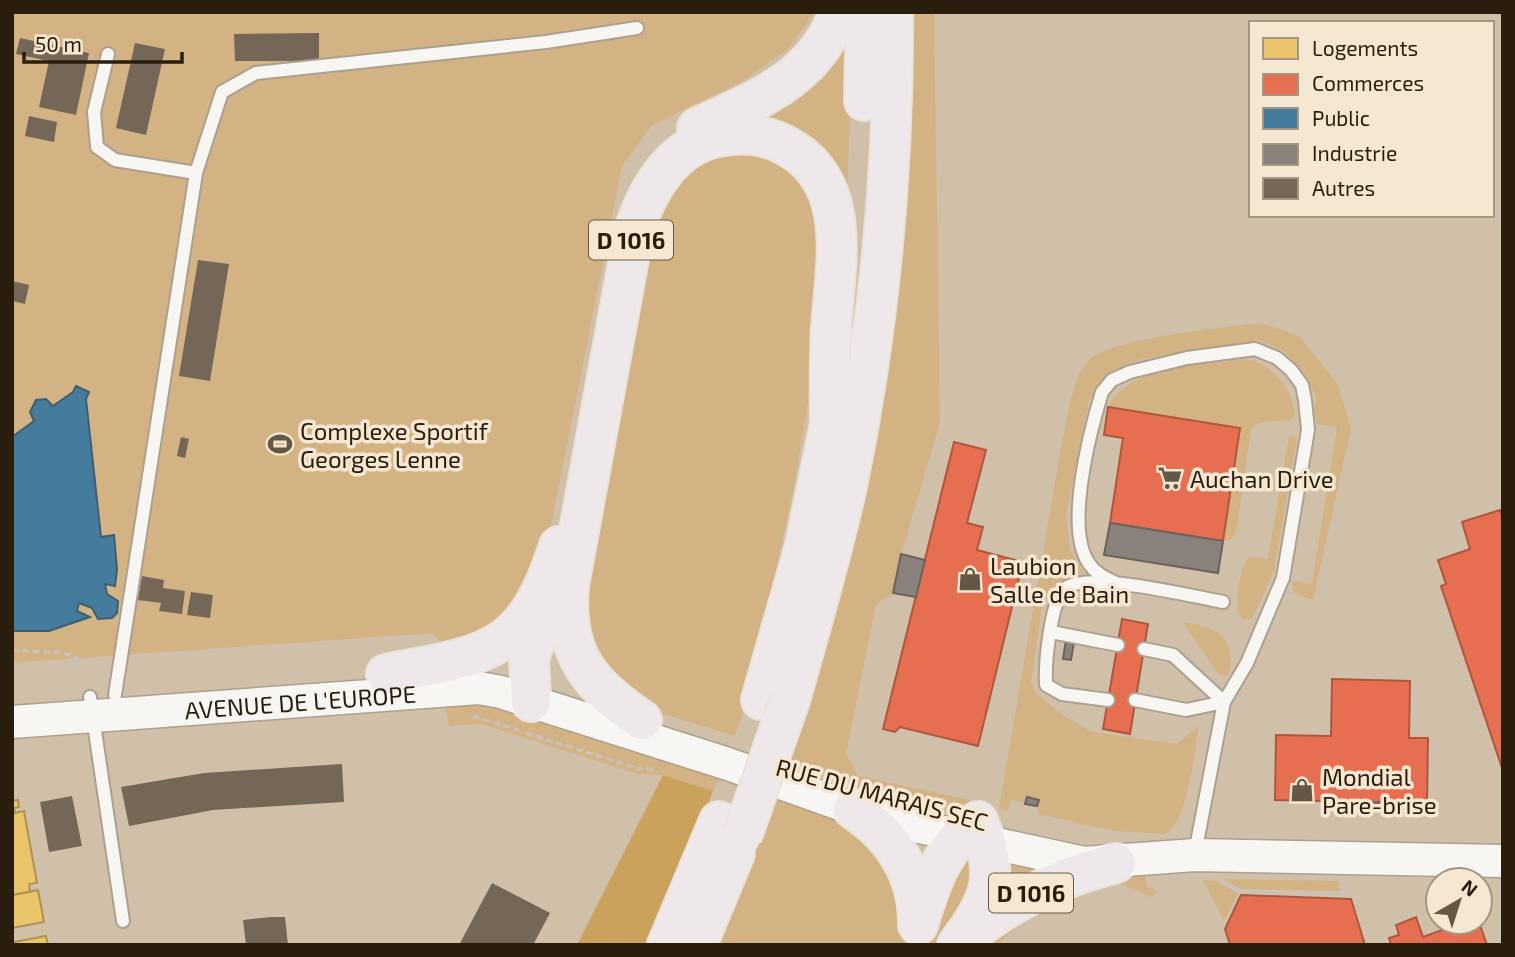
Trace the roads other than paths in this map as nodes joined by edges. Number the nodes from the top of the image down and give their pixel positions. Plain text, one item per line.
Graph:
1 (839, 12) edge
2 (866, 12) edge
3 (893, 12) edge
4 (637, 28) dead end
5 (108, 54) dead end
6 (196, 173) junction
7 (830, 430) junction
8 (560, 542) junction
9 (1118, 584) junction
10 (1223, 602) dead end
11 (567, 615) junction
12 (1051, 632) junction
13 (1118, 645) dead end
14 (1144, 649) dead end
15 (386, 674) junction
16 (533, 691) junction
17 (775, 700) junction
18 (1108, 700) dead end
19 (1135, 700) dead end
20 (1224, 702) junction
21 (99, 703) junction
22 (12, 704) edge
23 (581, 709) junction
24 (642, 720) junction
25 (12, 722) edge
26 (853, 809) junction
27 (731, 828) junction
28 (975, 833) junction
29 (1195, 855) junction
30 (1503, 861) edge
31 (1116, 863) junction
32 (123, 921) dead end
33 (916, 935) edge
34 (957, 944) edge
35 (667, 945) edge
36 (696, 945) edge

1 - 8 highway, D 1016
2 - 7 highway, D 1016
3 - 17 highway, D 1016
4 - 6 lane
5 - 6 lane
6 - 21 lane
7 - 11 highway, D 1016
7 - 17 highway, D 1016
8 - 15 highway, D 1016
8 - 16 highway, D 1016
9 - 10 lane
9 - 12 lane
9 - 20 lane
11 - 16 highway, D 1016
11 - 24 highway, D 1016
12 - 13 lane
12 - 18 lane
14 - 20 lane
15 - 16 street, AVENUE DE L'EUROPE
15 - 21 street, AVENUE DE L'EUROPE
16 - 21 street, AVENUE DE L'EUROPE
16 - 23 street, AVENUE DE L'EUROPE
17 - 27 highway, D 1016, bridge
19 - 20 lane
20 - 29 lane
21 - 22 street, AVENUE DE L'EUROPE
21 - 25 street, AVENUE DE L'EUROPE
21 - 32 lane
23 - 24 street, RUE DU MARAIS SEC
23 - 26 street, RUE DU MARAIS SEC
24 - 28 street, RUE DU MARAIS SEC
26 - 28 street, RUE DU MARAIS SEC
26 - 33 highway
27 - 35 highway, D 1016
27 - 36 highway, D 1016
28 - 29 street, RUE DU MARAIS SEC
28 - 31 street, RUE DU MARAIS SEC
28 - 33 highway
28 - 34 highway, D 1016
29 - 30 street, RUE DU MARAIS SEC
29 - 31 street, RUE DU MARAIS SEC
31 - 34 highway, D 1016

